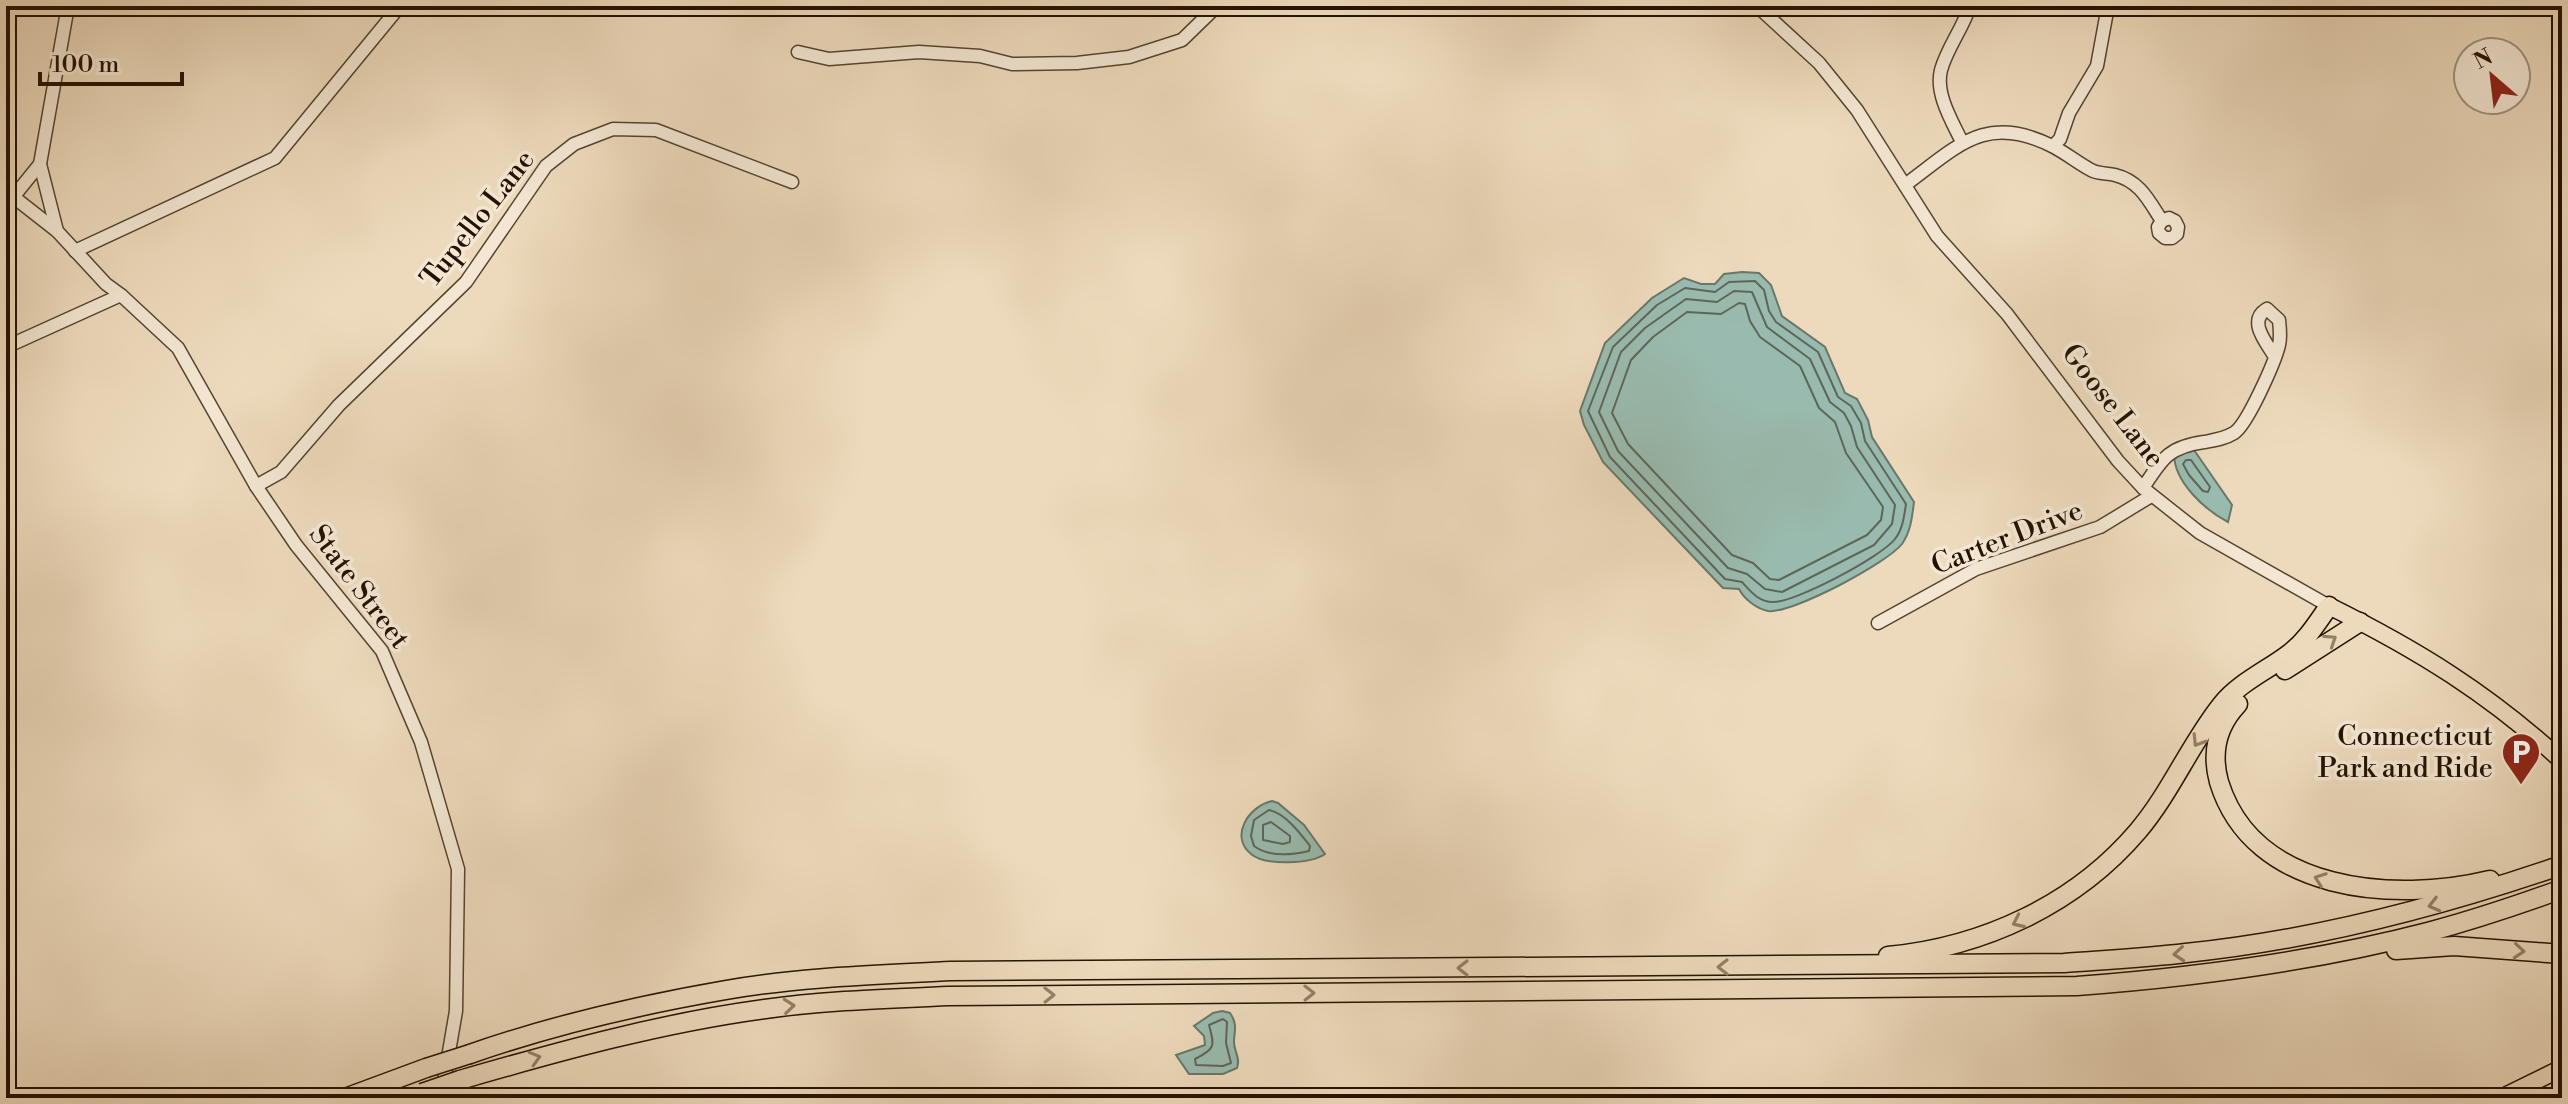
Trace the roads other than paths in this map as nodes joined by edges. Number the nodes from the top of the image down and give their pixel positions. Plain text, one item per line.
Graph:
1 (68, 6) edge
2 (400, 6) edge
3 (1217, 6) edge
4 (1757, 6) edge
5 (1778, 6) edge
6 (1970, 6) edge
7 (2108, 6) edge
8 (1768, 17) junction
9 (798, 52) dead end
10 (1962, 142) junction
11 (2053, 146) junction
12 (40, 164) junction
13 (792, 182) dead end
14 (1905, 185) junction
15 (10, 193) edge
16 (2162, 221) dead end
17 (57, 231) junction
18 (75, 251) junction
19 (121, 295) junction
20 (6, 347) edge
21 (2275, 357) dead end
22 (256, 486) junction
23 (2147, 492) junction
24 (2329, 606) junction
25 (2360, 622) junction
26 (1878, 623) dead end
27 (2562, 761) edge
28 (2562, 863) edge
29 (2562, 889) edge
30 (2562, 954) edge
31 (2302, 959) junction
32 (1756, 967) junction
33 (2562, 1068) edge
34 (415, 1096) edge
35 (345, 1098) edge
36 (441, 1098) edge
37 (2501, 1098) edge

1 - 12 street
2 - 18 street
3 - 9 street
4 - 8 street, Goose Lane
5 - 8 street
6 - 10 street
7 - 11 street
8 - 14 street, Goose Lane
10 - 11 street
10 - 14 street
11 - 16 street
12 - 15 street
12 - 17 street
13 - 22 street, Tupello Lane
14 - 23 street, Goose Lane
15 - 17 street, State Street
17 - 18 street, State Street
18 - 19 street, State Street
19 - 20 street
19 - 22 street, State Street
21 - 23 street
22 - 36 street, State Street
23 - 24 street, Goose Lane
23 - 26 street, Carter Drive
24 - 25 main road, Goose Lane
24 -> 32 highway
25 - 27 main road, Goose Lane
28 -> 25 highway
28 -> 32 highway
29 - 31 highway
31 -> 30 highway
34 -> 31 highway, bridge
32 -> 35 highway, bridge
33 - 37 main road

